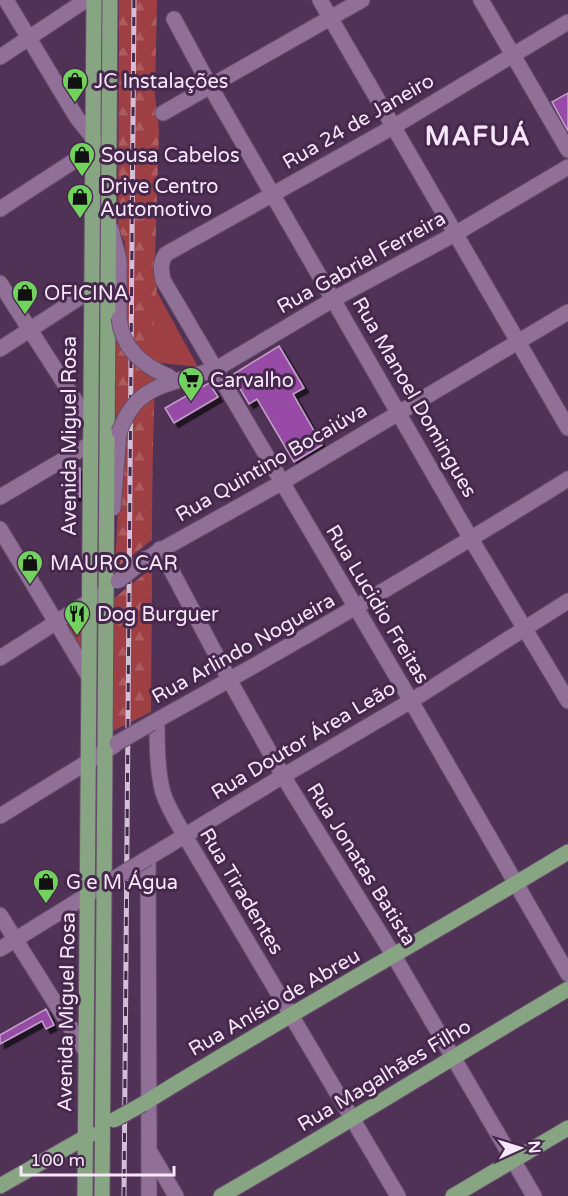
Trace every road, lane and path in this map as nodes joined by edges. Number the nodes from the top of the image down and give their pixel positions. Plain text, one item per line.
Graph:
1 (6, 0) edge
2 (86, 0) edge
3 (94, 0) edge
4 (111, 0) edge
5 (320, 0) edge
6 (362, 0) edge
7 (481, 0) edge
8 (331, 18) junction
9 (174, 19) dead end
10 (568, 22) edge
11 (28, 39) junction
12 (512, 55) junction
13 (0, 57) edge
14 (210, 86) junction
15 (111, 89) junction
16 (94, 90) junction
17 (163, 113) dead end
18 (393, 127) junction
19 (94, 143) junction
20 (568, 150) edge
21 (568, 166) edge
22 (273, 194) junction
23 (0, 209) edge
24 (110, 221) junction
25 (455, 234) junction
26 (166, 254) joint
27 (0, 283) edge
28 (91, 290) junction
29 (334, 299) junction
30 (568, 312) edge
31 (31, 330) junction
32 (517, 341) junction
33 (0, 349) edge
34 (216, 369) junction
35 (174, 380) junction
36 (398, 412) junction
37 (89, 422) junction
38 (568, 428) edge
39 (90, 444) junction
40 (568, 479) edge
41 (281, 483) junction
42 (0, 497) edge
43 (0, 529) edge
44 (105, 537) junction
45 (471, 539) junction
46 (154, 553) junction
47 (111, 586) junction
48 (568, 601) edge
49 (89, 602) junction
50 (355, 608) junction
51 (56, 623) junction
52 (525, 627) junction
53 (0, 658) edge
54 (88, 677) junction
55 (230, 681) junction
56 (411, 701) junction
57 (568, 701) edge
58 (154, 722) junction
59 (111, 747) junction
60 (88, 762) junction
61 (283, 776) junction
62 (0, 816) edge
63 (185, 836) junction
64 (568, 852) edge
65 (148, 858) junction
66 (110, 881) junction
67 (515, 884) junction
68 (88, 893) junction
69 (0, 915) edge
70 (15, 940) junction
71 (0, 949) edge
72 (394, 956) junction
73 (568, 974) edge
74 (568, 989) edge
75 (291, 1015) junction
76 (86, 1052) junction
77 (454, 1057) junction
78 (146, 1102) junction
79 (353, 1120) junction
80 (109, 1124) junction
81 (568, 1128) edge
82 (85, 1137) junction
83 (149, 1150) junction
84 (513, 1160) junction
85 (0, 1186) edge
86 (85, 1196) edge
87 (102, 1196) edge
88 (149, 1196) edge
89 (176, 1196) edge
90 (221, 1196) edge
91 (398, 1196) edge
92 (453, 1196) edge
93 (534, 1196) edge

1 - 11 street
2 - 11 street
3 - 16 main road, Avenida Miguel Rosa
4 - 15 main road, Avenida Miguel Rosa
5 - 8 street
6 - 8 street
7 - 12 street
8 - 14 street
8 - 18 street
9 - 14 street, Rua Manoel Domingues
10 - 12 street, Rua 24 de Janeiro
11 - 13 street
11 - 19 street
12 - 18 street, Rua 24 de Janeiro
12 - 20 street
14 - 17 street
14 - 22 street, Rua Manoel Domingues
15 - 16 main road
15 - 24 main road, Avenida Miguel Rosa
16 - 19 main road, Avenida Miguel Rosa
18 - 22 street, Rua 24 de Janeiro
18 - 25 street
19 - 23 street
19 - 28 main road, Avenida Miguel Rosa
21 - 25 street, Rua Gabriel Ferreira
22 - 26 street, Rua 24 de Janeiro
22 - 29 street, Rua Manoel Domingues
24 - 35 street, bridge
24 - 44 main road, Avenida Miguel Rosa
25 - 29 street, Rua Gabriel Ferreira
25 - 32 street
26 - 34 street, Rua Lucidio Freitas
27 - 31 street
28 - 31 street
28 - 37 main road, Avenida Miguel Rosa
29 - 34 street, Rua Gabriel Ferreira
29 - 36 street, Rua Manoel Domingues
30 - 32 street, Rua Quintino Bocaiúva
31 - 33 street
31 - 37 street
32 - 36 street, Rua Quintino Bocaiúva
32 - 38 street
34 - 35 street, Rua Gabriel Ferreira
34 - 41 street, Rua Lucidio Freitas
35 - 44 street, Rua Gabriel Ferreira, bridge
36 - 41 street, Rua Quintino Bocaiúva
36 - 45 street, Rua Manoel Domingues
37 - 39 main road, Avenida Miguel Rosa
39 - 42 street
39 - 49 main road, Avenida Miguel Rosa
40 - 45 street, Rua Arlindo Nogueira
41 - 46 street, Rua Quintino Bocaiúva
41 - 50 street, Rua Lucidio Freitas
43 - 51 street
44 - 47 main road, Avenida Miguel Rosa
45 - 50 street, Rua Arlindo Nogueira
45 - 52 street, Rua Manoel Domingues
46 - 47 street, Rua Quintino Bocaiúva, bridge
46 - 55 street, Rua Jonatas Batista
47 - 49 street, Rua Quintino Bocaiúva
47 - 59 main road, Avenida Miguel Rosa
48 - 52 street, Rua Doutor Área Leão
49 - 51 street, Rua Quintino Bocaiúva
49 - 54 main road, Avenida Miguel Rosa
50 - 55 street, Rua Arlindo Nogueira
50 - 56 street, Rua Lucidio Freitas
51 - 53 street, Rua Quintino Bocaiúva
51 - 54 street
52 - 56 street, Rua Doutor Área Leão
52 - 57 street, Rua Manoel Domingues
54 - 60 main road, Avenida Miguel Rosa
55 - 58 street, Rua Arlindo Nogueira
55 - 61 street, Rua Jonatas Batista
56 - 61 street, Rua Doutor Área Leão
56 - 67 street, Rua Lucidio Freitas
58 - 59 street, Rua Arlindo Nogueira, bridge
58 - 63 street, Rua Tiradentes
59 - 60 street, Rua Arlindo Nogueira
59 - 66 main road, Avenida Miguel Rosa
60 - 62 street, Rua Arlindo Nogueira
60 - 68 main road, Avenida Miguel Rosa
61 - 63 street, Rua Doutor Área Leão
61 - 72 street, Rua Jonatas Batista
63 - 65 street, Rua Doutor Área Leão
63 - 75 street, Rua Tiradentes
64 - 67 main road, Rua Anísio de Abreu
65 - 66 street, Rua Doutor Área Leão, bridge
65 - 78 street
66 - 68 street, Rua Doutor Área Leão
66 - 80 main road, Avenida Miguel Rosa
67 - 72 main road, Rua Anísio de Abreu
67 - 73 street, Rua Lucidio Freitas
68 - 70 street, Rua Doutor Área Leão
68 - 76 main road, Avenida Miguel Rosa
69 - 70 street
70 - 71 street, Rua Doutor Área Leão
70 - 76 street
72 - 75 main road, Rua Anísio de Abreu
72 - 77 street, Rua Jonatas Batista
74 - 77 main road, Rua Magalhães Filho
75 - 78 main road, Rua Anísio de Abreu
75 - 79 street, Rua Tiradentes
76 - 82 main road, Avenida Miguel Rosa
77 - 79 main road, Rua Magalhães Filho
77 - 84 street, Rua Jonatas Batista
78 - 80 main road, Rua Anísio de Abreu, bridge
78 - 83 street
79 - 90 main road, Rua Magalhães Filho
79 - 91 street, Rua Tiradentes
80 - 82 main road, Rua Anísio de Abreu
80 - 87 main road, Avenida Miguel Rosa
81 - 84 main road
82 - 85 main road, Rua Anísio de Abreu
82 - 86 main road, Avenida Miguel Rosa
83 - 88 street
83 - 89 street
84 - 92 main road
84 - 93 street, Rua Jonatas Batista

